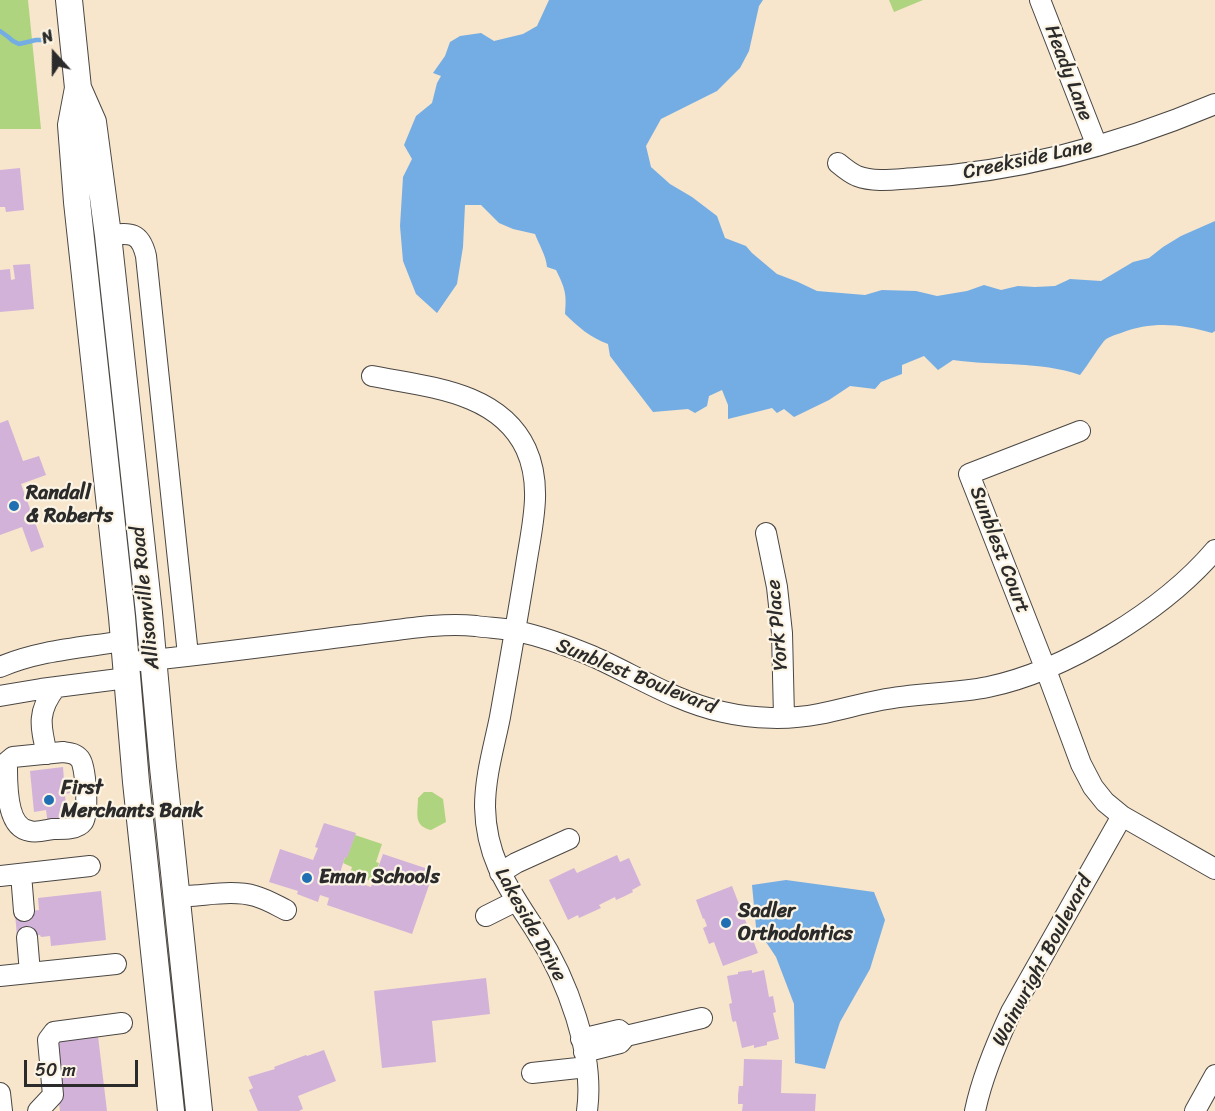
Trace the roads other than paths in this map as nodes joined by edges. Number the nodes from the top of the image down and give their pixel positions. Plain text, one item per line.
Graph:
1 (69, 0) edge
2 (1040, 0) edge
3 (78, 88) junction
4 (1215, 104) edge
5 (1096, 146) junction
6 (838, 163) dead end
7 (108, 235) junction
8 (372, 376) dead end
9 (1080, 430) dead end
10 (766, 533) dead end
11 (1215, 550) edge
12 (515, 631) junction
13 (188, 655) junction
14 (125, 660) junction
15 (153, 660) junction
16 (0, 667) edge
17 (1046, 670) junction
18 (56, 687) junction
19 (0, 696) edge
20 (784, 717) junction
21 (47, 754) junction
22 (4, 777) edge
23 (1122, 816) junction
24 (569, 838) dead end
25 (90, 866) dead end
26 (1215, 869) edge
27 (500, 873) junction
28 (21, 874) junction
29 (0, 876) edge
30 (188, 896) dead end
31 (516, 901) junction
32 (286, 910) dead end
33 (24, 911) dead end
34 (486, 916) dead end
35 (27, 937) dead end
36 (116, 964) dead end
37 (30, 973) junction
38 (0, 976) edge
39 (702, 1018) dead end
40 (122, 1023) dead end
41 (584, 1053) junction
42 (532, 1073) dead end
43 (1215, 1075) edge
44 (0, 1093) edge
45 (2, 1111) edge
46 (38, 1111) edge
47 (171, 1111) edge
48 (199, 1111) edge
49 (587, 1111) edge
50 (975, 1111) edge
51 (1195, 1111) edge

1 - 3 main road, Allisonville Road
2 - 5 street, Heady Lane
3 - 7 main road, Allisonville Road
3 - 14 main road, Allisonville Road
4 - 5 street, Creekside Lane
5 - 6 street, Creekside Lane
7 - 13 street
7 - 15 main road, Allisonville Road
8 - 12 street, Lakeside Drive
9 - 17 street, Sunblest Court
10 - 20 street, York Place
11 - 17 street, Sunblest Boulevard
12 - 13 street, Sunblest Boulevard
12 - 20 street, Sunblest Boulevard
12 - 27 street, Lakeside Drive
13 - 15 street, Sunblest Boulevard
14 - 15 street, Sunblest Boulevard
14 - 16 street
14 - 18 street
14 - 47 main road, Allisonville Road
15 - 48 main road, Allisonville Road
17 - 20 street, Sunblest Boulevard
17 - 23 street
18 - 19 street
18 - 21 street
21 - 22 street
21 - 22 street
23 - 26 street
23 - 50 street, Wainwright Boulevard
24 - 27 street
25 - 28 street
27 - 31 street, Lakeside Drive
28 - 29 street
28 - 33 street
30 - 32 street
31 - 34 street
31 - 41 street, Lakeside Drive
35 - 37 street
36 - 37 street
37 - 38 street
39 - 41 street
40 - 46 street
41 - 42 street
41 - 49 street, Lakeside Drive
43 - 51 street
44 - 45 street

